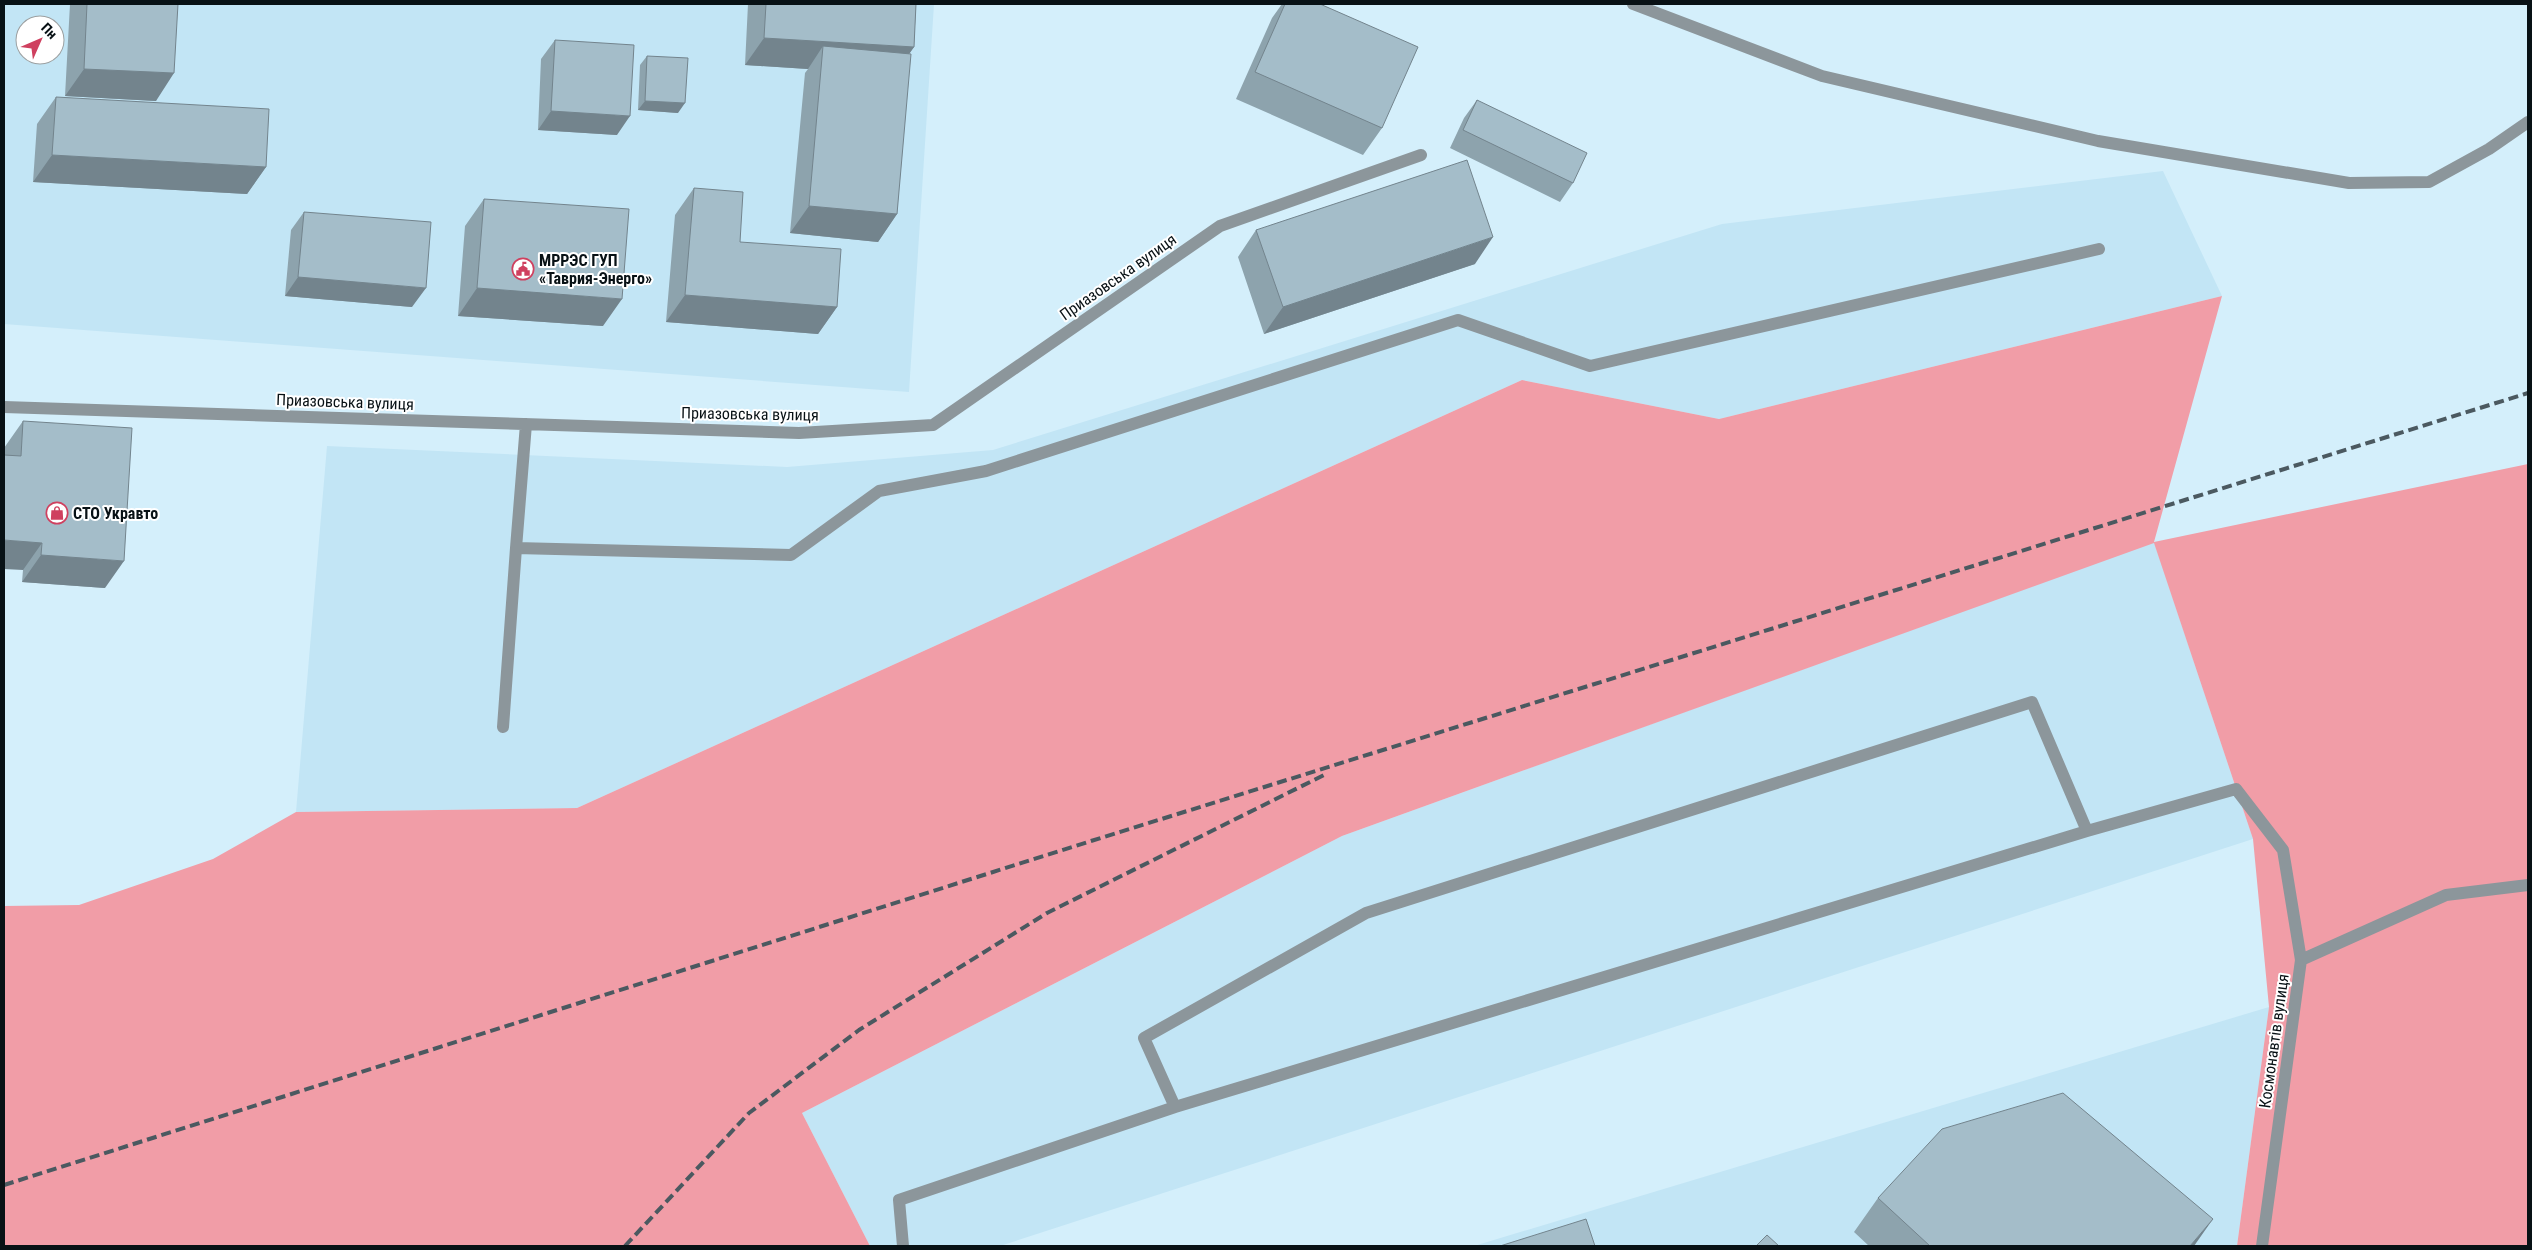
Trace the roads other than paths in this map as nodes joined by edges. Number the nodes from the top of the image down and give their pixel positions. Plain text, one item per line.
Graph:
1 (1633, 4) edge
2 (2528, 122) edge
3 (1422, 155) dead end
4 (2099, 249) dead end
5 (4, 407) edge
6 (526, 424) junction
7 (516, 548) junction
8 (504, 727) dead end
9 (2087, 831) junction
10 (2528, 885) edge
11 (2302, 960) junction
12 (1175, 1107) junction
13 (903, 1246) edge
14 (2262, 1246) edge

1 - 2 street
3 - 6 street, Приазовська вулиця
4 - 7 street
5 - 6 street, Приазовська вулиця
6 - 7 street
7 - 8 street
9 - 11 street
9 - 12 street
9 - 12 street
10 - 11 street, Космонавтів вулиця
11 - 14 street, Космонавтів вулиця
12 - 13 street

